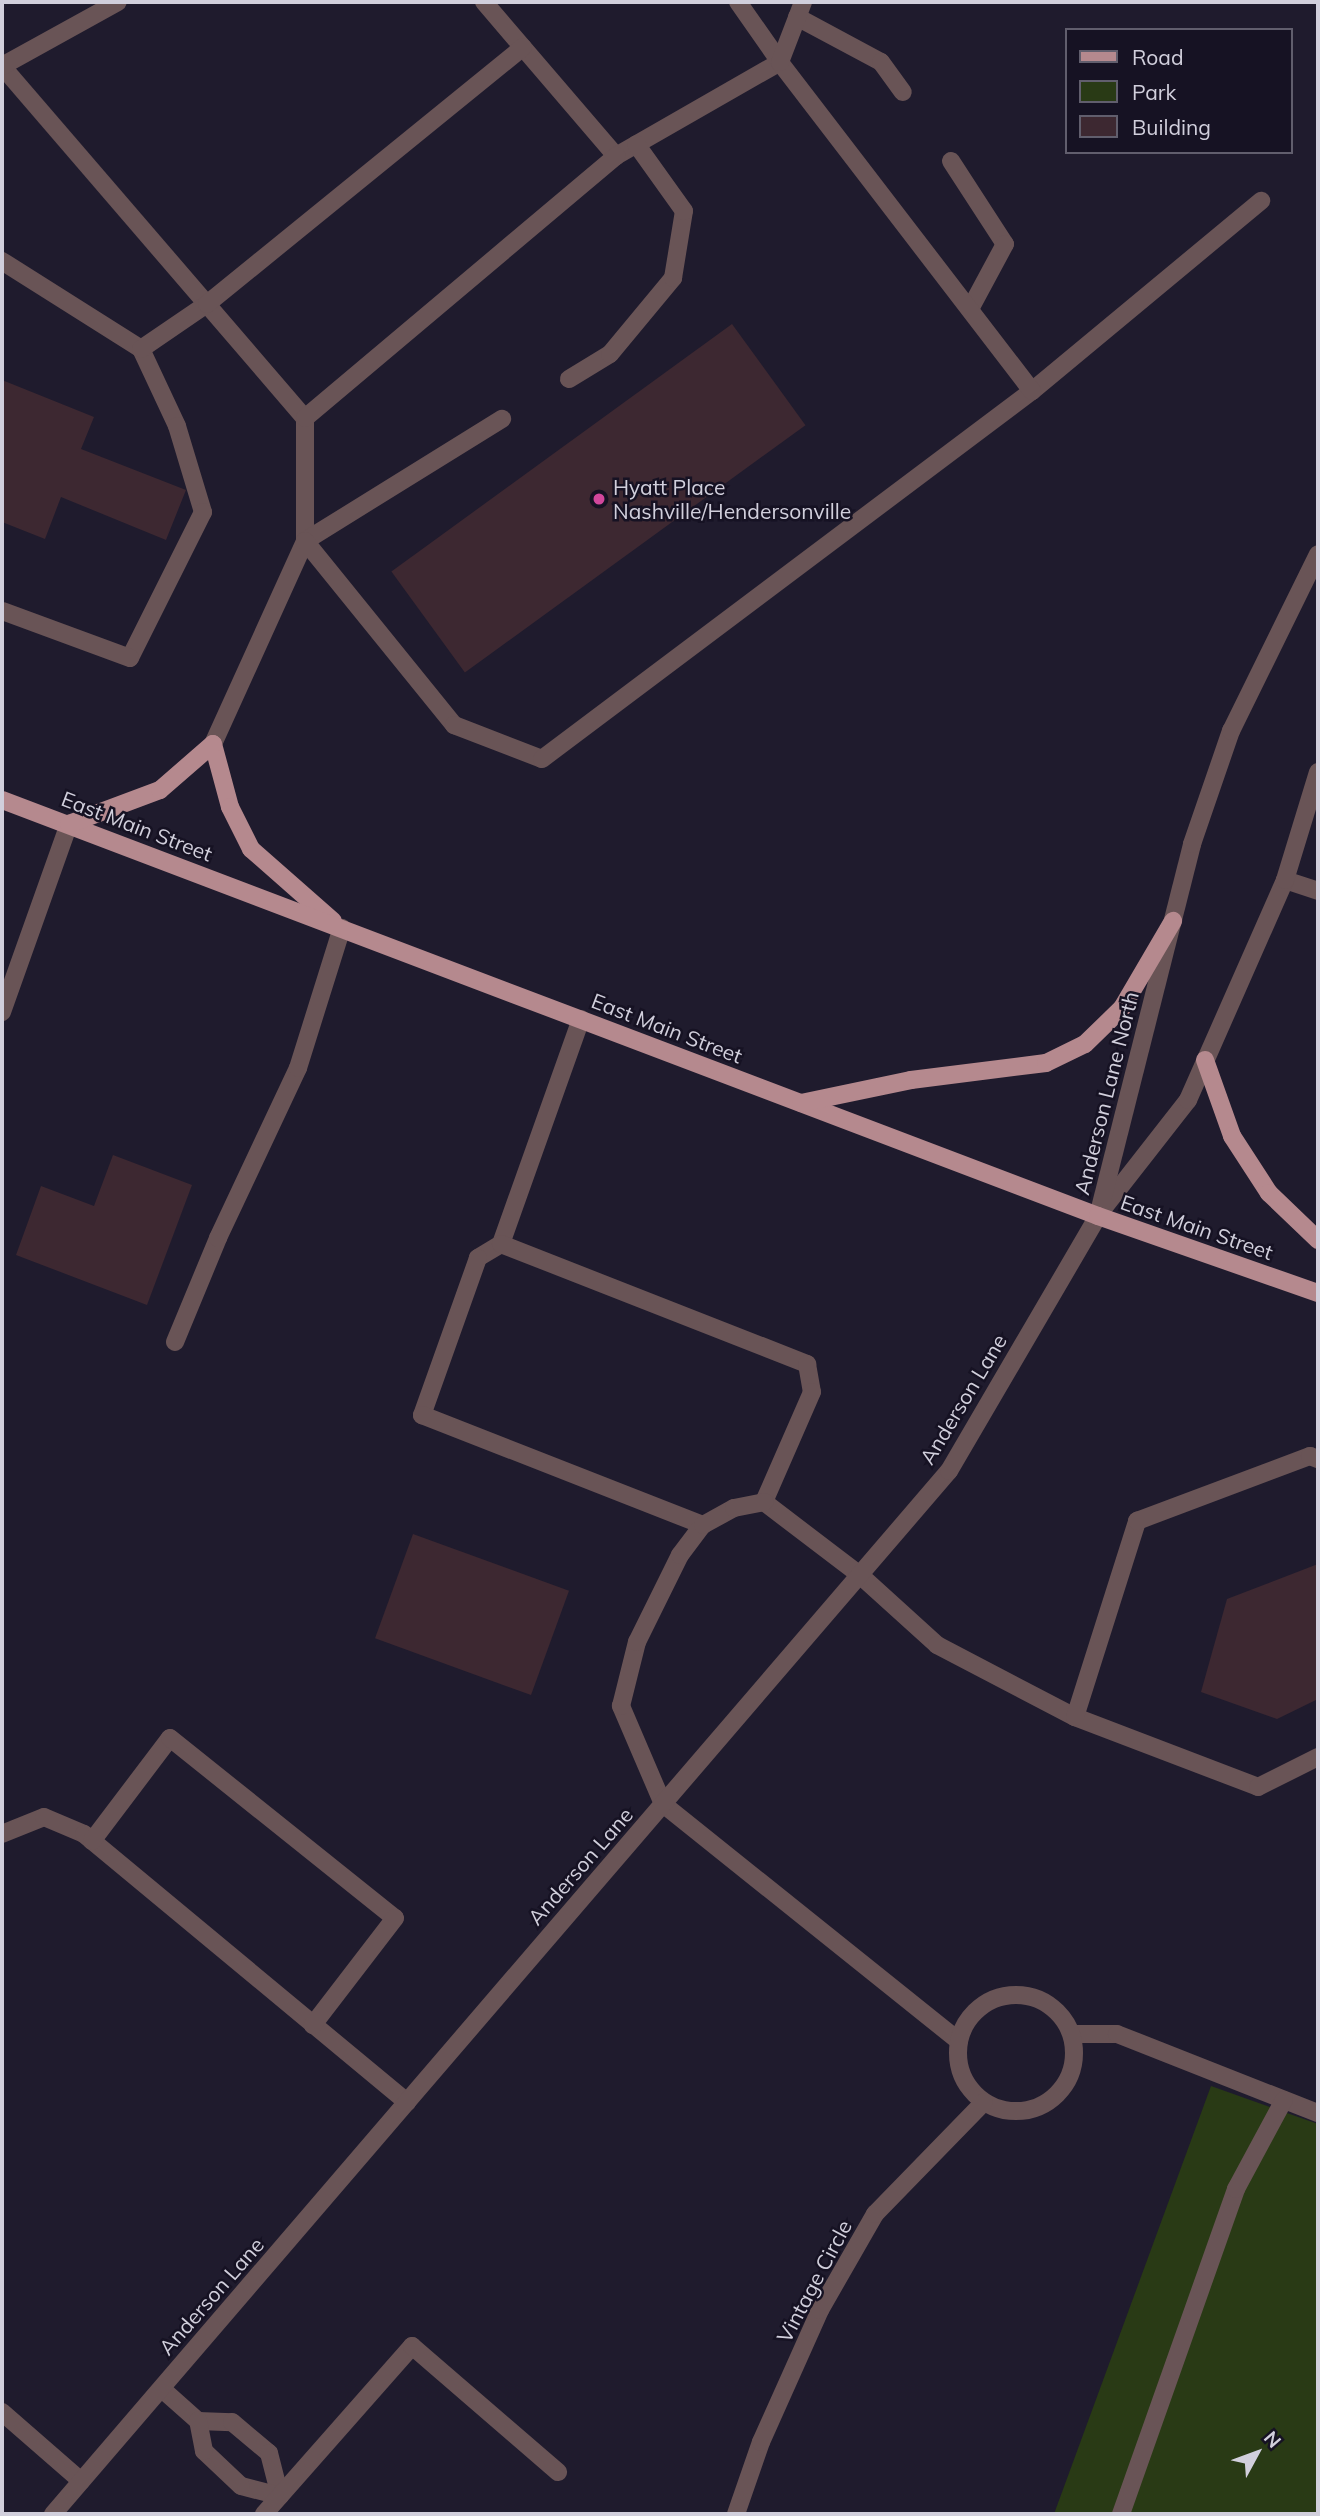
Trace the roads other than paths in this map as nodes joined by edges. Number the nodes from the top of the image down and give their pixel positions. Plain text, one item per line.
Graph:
1 (118, 2) edge
2 (484, 2) edge
3 (738, 2) edge
4 (800, 9) edge
5 (523, 47) junction
6 (780, 62) junction
7 (2, 66) edge
8 (904, 92) dead end
9 (636, 144) junction
10 (616, 156) junction
11 (951, 161) dead end
12 (1261, 201) dead end
13 (2, 261) edge
14 (206, 304) junction
15 (970, 309) junction
16 (141, 349) junction
17 (569, 379) dead end
18 (1032, 391) junction
19 (305, 418) junction
20 (502, 419) dead end
21 (305, 541) junction
22 (1318, 554) edge
23 (2, 611) edge
24 (213, 744) junction
25 (1318, 772) edge
26 (2, 800) edge
27 (69, 824) junction
28 (1284, 880) junction
29 (1318, 891) edge
30 (1173, 921) junction
31 (342, 928) junction
32 (2, 1012) edge
33 (581, 1019) junction
34 (1205, 1060) junction
35 (801, 1103) junction
36 (1098, 1216) junction
37 (1318, 1240) edge
38 (501, 1244) junction
39 (1318, 1293) edge
40 (175, 1342) dead end
41 (1318, 1459) edge
42 (764, 1502) junction
43 (703, 1524) junction
44 (861, 1576) junction
45 (1075, 1717) junction
46 (1318, 1757) edge
47 (663, 1804) junction
48 (2, 1834) edge
49 (92, 1841) junction
50 (313, 2025) junction
51 (1072, 2034) junction
52 (959, 2041) junction
53 (1284, 2100) junction
54 (407, 2102) junction
55 (984, 2102) junction
56 (1318, 2113) edge
57 (162, 2389) junction
58 (2, 2412) edge
59 (198, 2421) junction
60 (558, 2473) dead end
61 (81, 2481) junction
62 (280, 2496) junction
63 (53, 2514) edge
64 (264, 2514) edge
65 (736, 2514) edge
66 (1121, 2514) edge

1 - 7 street
2 - 5 street
3 - 6 street
4 - 6 street
4 - 8 street
5 - 10 street
5 - 14 street
6 - 9 street
6 - 15 street
7 - 14 street
9 - 10 street
9 - 17 street
10 - 19 street
11 - 15 street
12 - 18 street
13 - 16 street
14 - 16 street
14 - 19 street
15 - 18 street
16 - 23 street
18 - 21 street
19 - 21 street
20 - 21 street
21 - 24 street
22 - 30 street, Anderson Lane North
24 - 27 main road
24 - 31 main road
25 - 28 street, Anderson Lane North
26 - 27 main road, East Main Street
27 - 31 main road, East Main Street
27 - 32 street
28 - 29 street
28 - 34 street, Anderson Lane North
30 - 35 main road
30 - 36 street, Anderson Lane North
31 - 33 main road, East Main Street
31 - 40 street
33 - 35 main road, East Main Street
33 - 38 street
34 - 36 street, Anderson Lane North
34 - 37 main road
35 - 36 main road, East Main Street
36 - 39 main road, East Main Street
36 - 44 street, Anderson Lane
38 - 42 street
38 - 43 street
41 - 45 street
42 - 43 street
42 - 44 street
43 - 47 street
44 - 45 street
44 - 47 street, Anderson Lane
45 - 46 street
47 - 52 street
47 - 54 street, Anderson Lane
48 - 49 street
49 - 50 street
49 - 50 street
50 - 54 street
51 - 52 street
51 - 53 street
51 - 55 street
52 - 55 street
53 - 56 street
53 - 66 street
54 - 57 street, Anderson Lane
55 - 65 street, Vintage Circle
57 - 59 street
57 - 61 street, Anderson Lane
58 - 61 street
59 - 62 street
59 - 62 street
60 - 62 street
61 - 63 street, Anderson Lane
62 - 64 street

